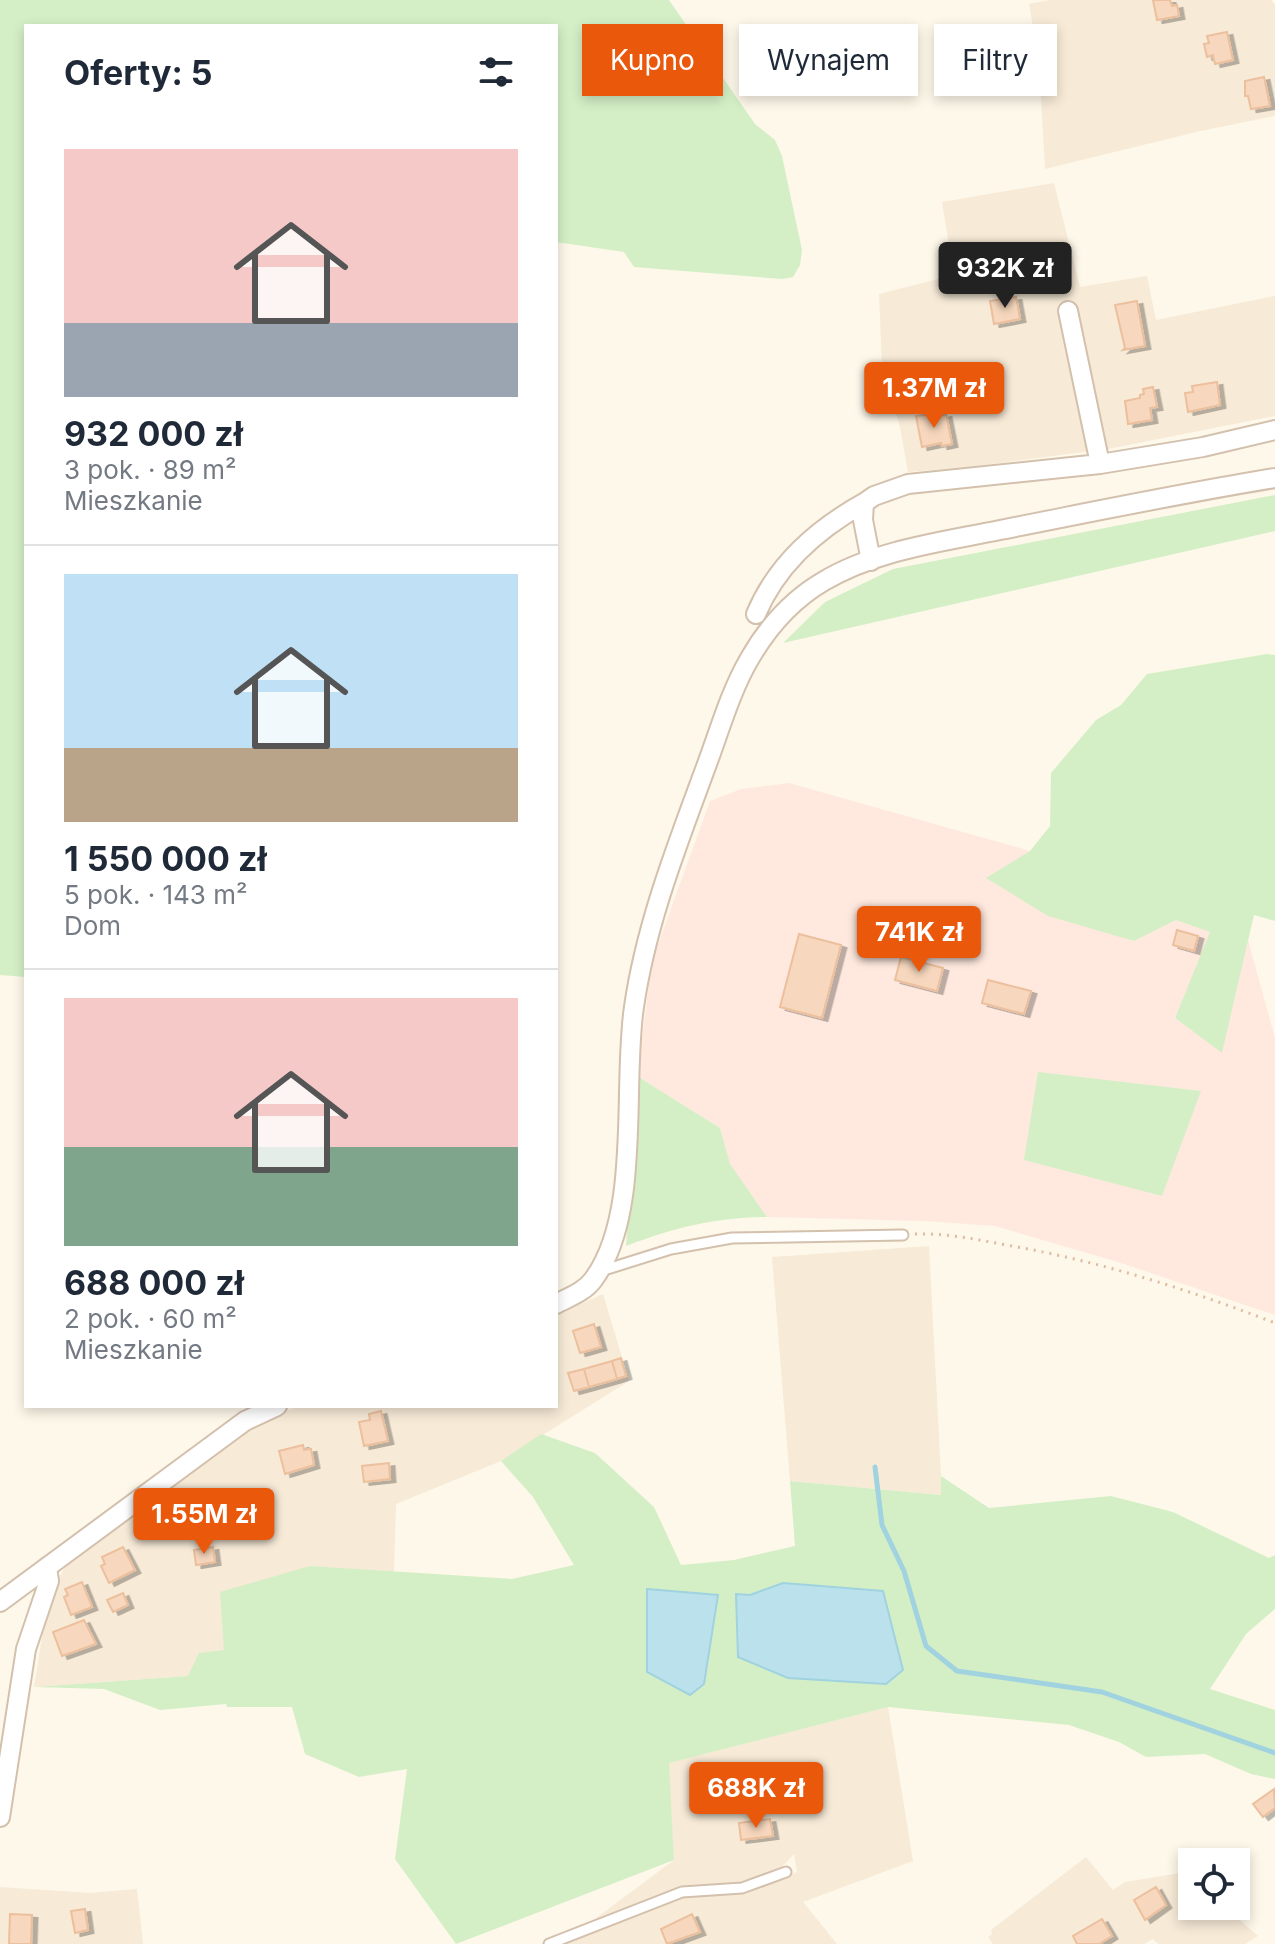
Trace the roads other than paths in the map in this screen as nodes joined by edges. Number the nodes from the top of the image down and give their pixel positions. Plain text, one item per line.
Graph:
1 (1068, 311) dead end
2 (1275, 430) edge
3 (1100, 464) junction
4 (1275, 478) edge
5 (864, 503) junction
6 (871, 561) junction
7 (756, 614) dead end
8 (903, 1235) road end
9 (597, 1272) junction
10 (558, 1303) edge
11 (273, 1408) edge
12 (47, 1567) junction
13 (0, 1602) edge
14 (0, 1817) edge
15 (786, 1872) dead end
16 (549, 1944) edge

1 - 3 street
2 - 3 street
3 - 5 street
4 - 6 street
5 - 6 street
5 - 7 street
6 - 9 street
8 - 9 lane
9 - 10 street
11 - 12 street
12 - 13 street
12 - 14 street
15 - 16 lane

